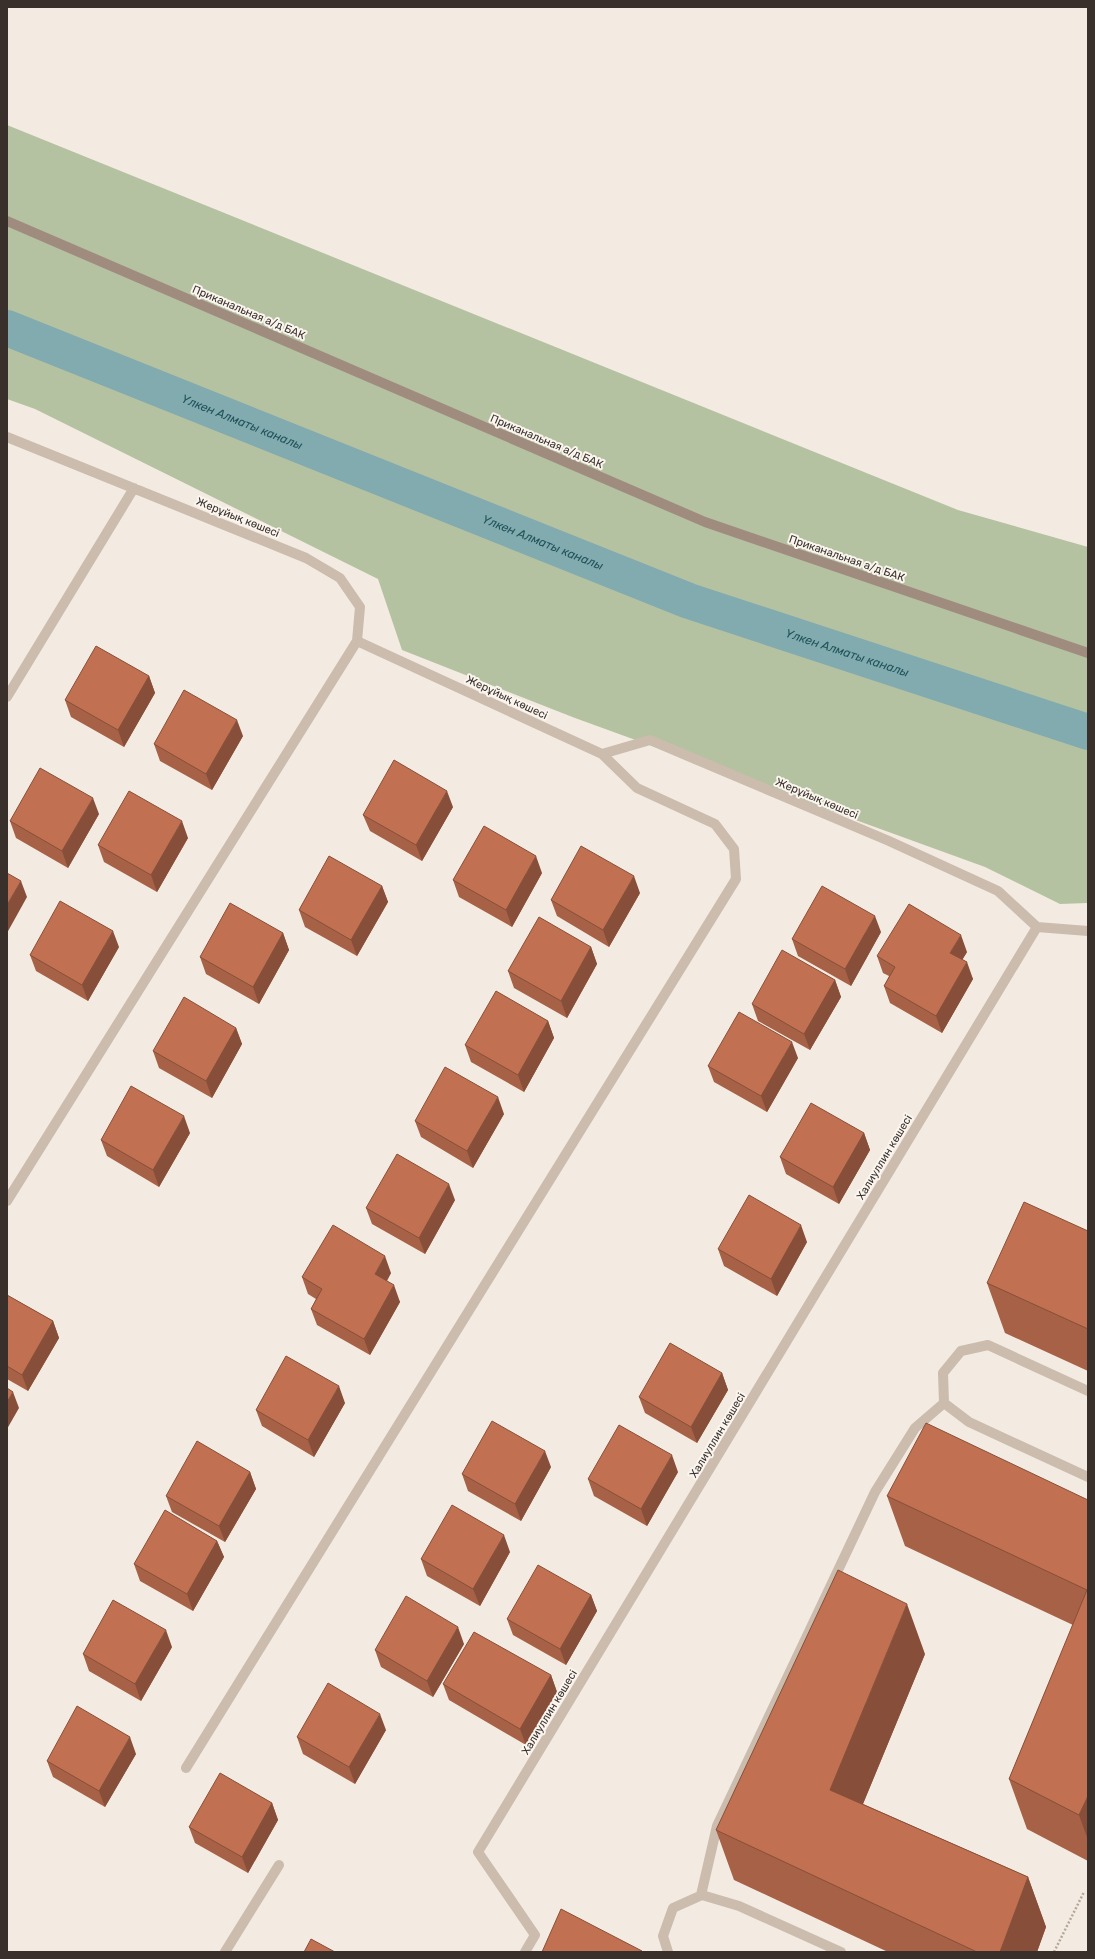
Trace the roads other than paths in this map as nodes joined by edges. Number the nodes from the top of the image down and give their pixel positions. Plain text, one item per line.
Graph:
1 (7, 221) edge
2 (7, 437) edge
3 (134, 488) junction
4 (357, 641) junction
5 (1088, 654) edge
6 (7, 697) edge
7 (602, 754) junction
8 (1037, 927) junction
9 (1088, 931) edge
10 (7, 1201) edge
11 (1088, 1391) edge
12 (944, 1403) junction
13 (1088, 1478) edge
14 (186, 1768) dead end
15 (279, 1865) dead end
16 (701, 1895) junction
17 (225, 1952) edge
18 (525, 1952) edge
19 (668, 1952) edge
20 (841, 1952) edge

1 - 5 street, Приканальная а/д БАК
2 - 3 street, Жерұйық көшесі
3 - 4 street, Жерұйық көшесі
3 - 6 street
4 - 7 street, Жерұйық көшесі
4 - 10 street
7 - 8 street, Жерұйық көшесі
7 - 14 street
8 - 9 street
8 - 18 street, Халиуллин көшесі
11 - 12 street
12 - 13 street
12 - 16 street
15 - 17 street
16 - 19 street
16 - 20 street

